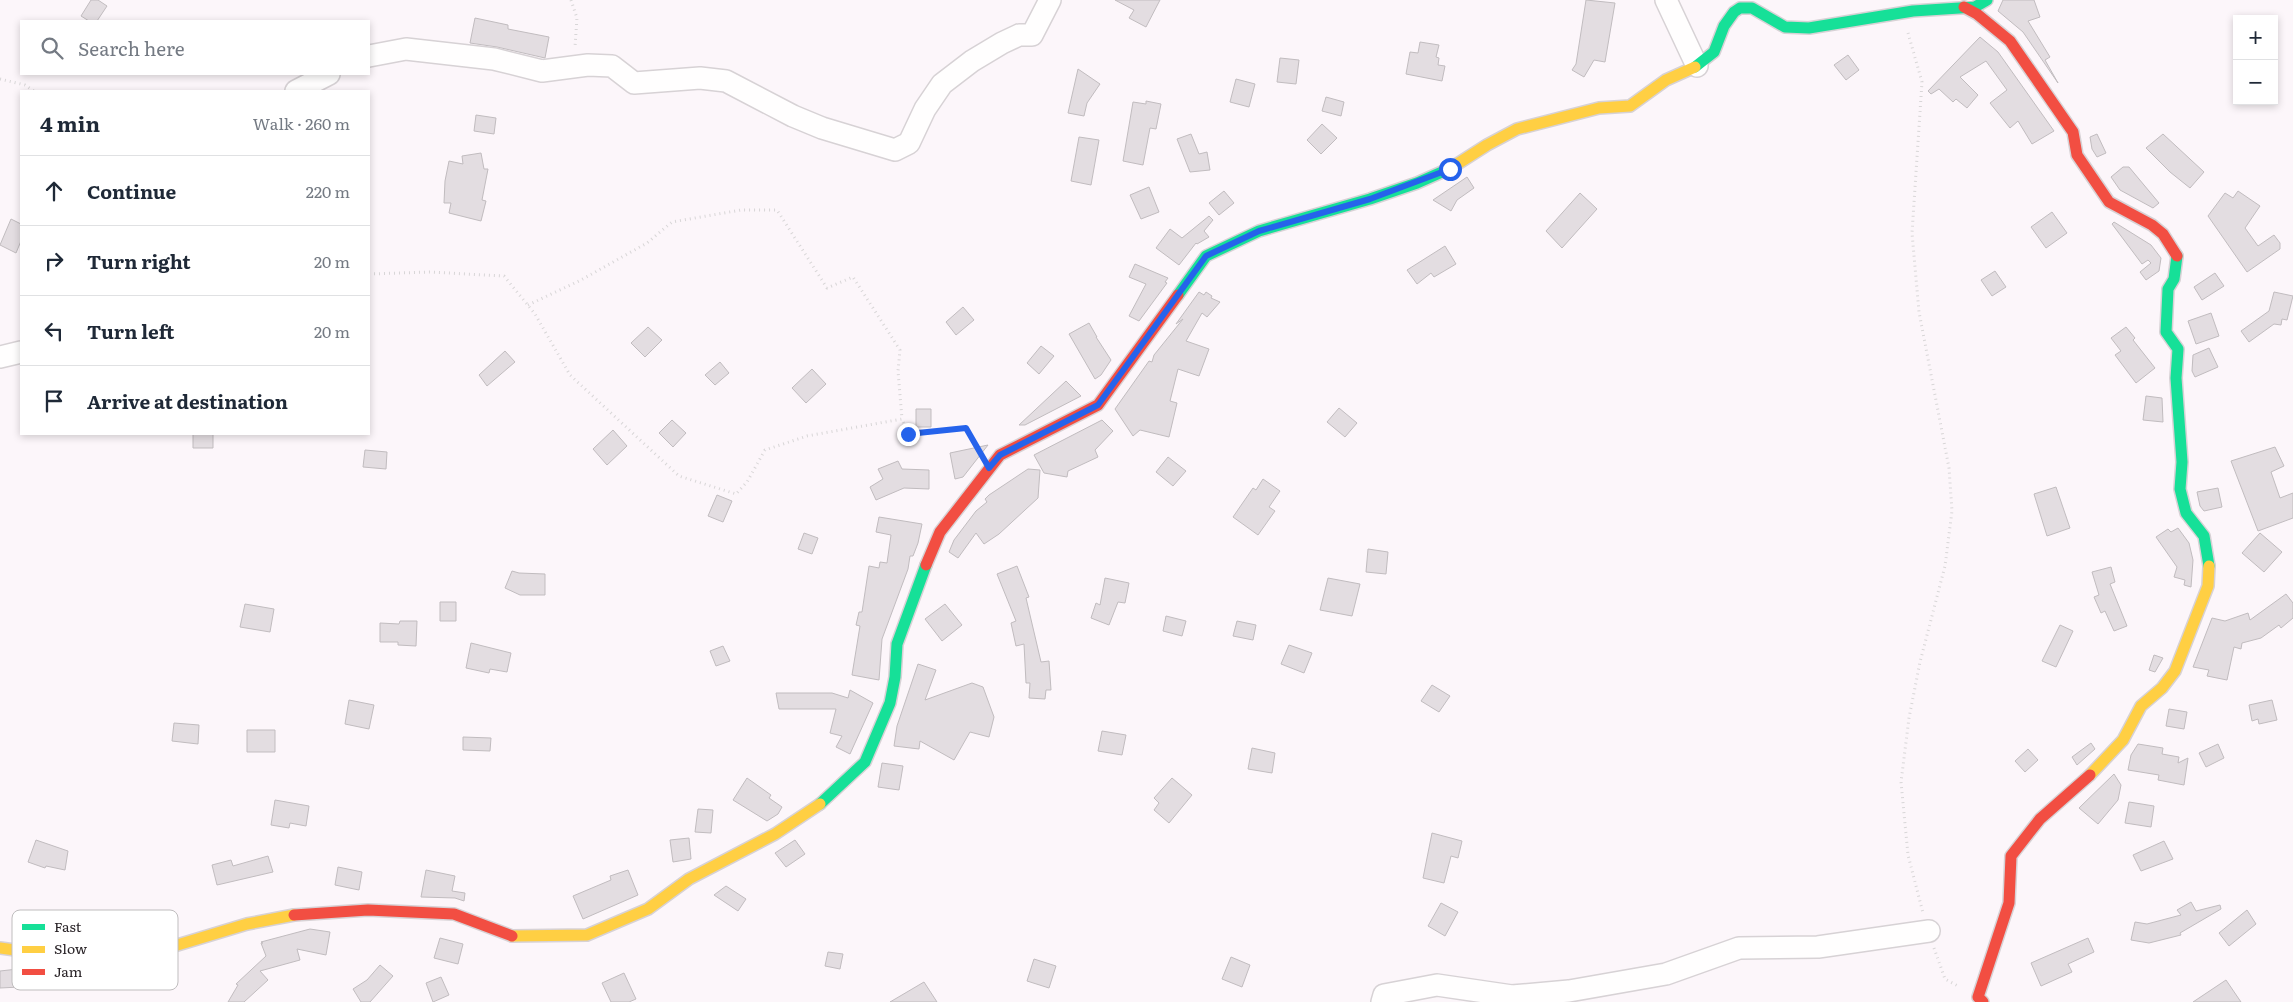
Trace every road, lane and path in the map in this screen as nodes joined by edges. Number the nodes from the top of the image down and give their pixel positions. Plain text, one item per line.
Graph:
1 (571, 0) edge
2 (1050, 0) edge
3 (1666, 0) edge
4 (1987, 0) edge
5 (1964, 7) junction
6 (1902, 13) junction
7 (370, 56) edge
8 (1697, 66) junction
9 (573, 68) junction
10 (327, 75) edge
11 (0, 79) edge
12 (32, 90) edge
13 (298, 90) edge
14 (370, 274) edge
15 (528, 305) junction
16 (20, 352) edge
17 (0, 357) edge
18 (902, 418) junction
19 (989, 468) junction
20 (1928, 931) junction
21 (178, 944) edge
22 (1981, 1000) edge
23 (1382, 1002) edge

1 - 9 path
2 - 9 street
3 - 8 street
4 - 5 street
5 - 6 street
5 - 22 street
6 - 8 street
6 - 20 path
7 - 9 street
8 - 19 street
10 - 13 street
11 - 12 path
14 - 15 path
15 - 18 path
15 - 18 path
16 - 17 street
18 - 19 path
19 - 21 street
20 - 22 path
20 - 23 street

